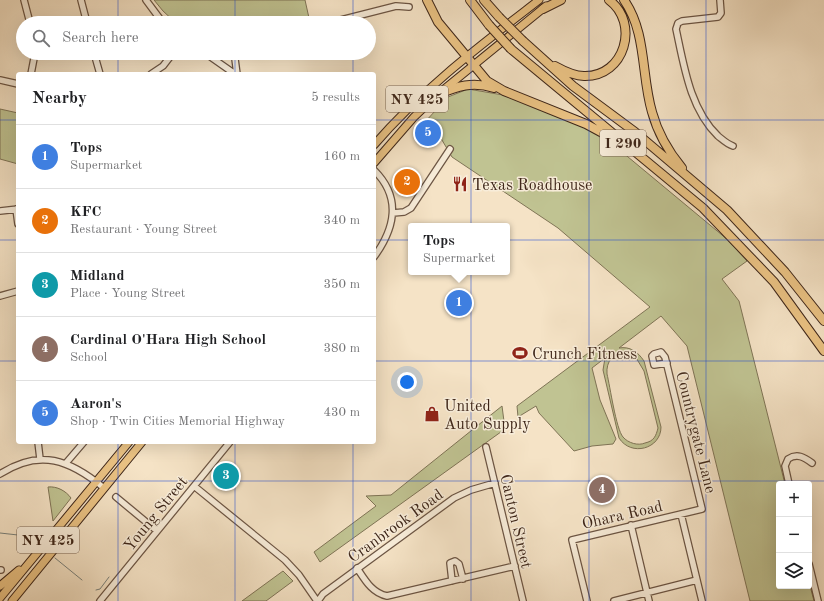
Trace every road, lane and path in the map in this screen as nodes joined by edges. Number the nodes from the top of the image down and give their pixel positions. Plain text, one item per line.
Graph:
1 (24, 0) edge
2 (81, 0) edge
3 (146, 0) edge
4 (427, 0) edge
5 (470, 0) edge
6 (484, 0) edge
7 (539, 0) edge
8 (554, 0) edge
9 (561, 0) edge
10 (609, 0) edge
11 (624, 0) edge
12 (720, 0) edge
13 (409, 7) dead end
14 (543, 9) junction
15 (28, 16) edge
16 (85, 16) edge
17 (158, 16) edge
18 (357, 16) edge
19 (466, 58) junction
20 (541, 58) junction
21 (34, 60) edge
22 (96, 60) edge
23 (168, 60) edge
24 (215, 60) edge
25 (235, 60) edge
26 (473, 65) junction
27 (31, 72) edge
28 (99, 72) edge
29 (154, 72) edge
30 (233, 72) edge
31 (236, 72) edge
32 (0, 80) edge
33 (16, 84) edge
34 (504, 91) junction
35 (437, 95) junction
36 (376, 143) edge
37 (733, 146) dead end
38 (628, 148) junction
39 (450, 149) dead end
40 (376, 161) edge
41 (376, 172) edge
42 (696, 184) junction
43 (16, 209) edge
44 (0, 210) edge
45 (393, 213) junction
46 (376, 254) edge
47 (16, 292) edge
48 (0, 296) edge
49 (824, 321) edge
50 (824, 351) edge
51 (667, 363) dead end
52 (38, 444) edge
53 (82, 444) edge
54 (127, 444) edge
55 (140, 444) edge
56 (228, 444) edge
57 (486, 447) dead end
58 (40, 459) junction
59 (66, 464) junction
60 (812, 464) dead end
61 (0, 474) edge
62 (788, 481) edge
63 (96, 482) junction
64 (495, 483) junction
65 (194, 486) junction
66 (104, 488) junction
67 (116, 497) dead end
68 (681, 514) junction
69 (630, 525) junction
70 (157, 531) junction
71 (32, 560) junction
72 (514, 566) junction
73 (357, 568) junction
74 (812, 576) edge
75 (463, 579) junction
76 (697, 580) junction
77 (452, 581) junction
78 (0, 586) edge
79 (647, 593) junction
80 (0, 598) edge
81 (12, 601) edge
82 (100, 601) edge
83 (317, 601) edge
84 (523, 601) edge
85 (587, 601) edge
86 (614, 601) edge
87 (649, 601) edge
88 (702, 601) edge
89 (818, 601) edge

1 - 15 street
2 - 16 street
3 - 17 street
4 - 19 highway
5 - 38 highway, I 290, bridge
6 - 20 highway, I 290, bridge
7 - 19 main road, NY 425
8 - 14 main road
9 - 14 highway
10 - 20 highway
11 - 42 highway
12 - 37 street
13 - 18 street
14 - 26 main road, NY 425
19 - 26 highway
19 - 36 main road, NY 425
20 - 42 highway, I 290
21 - 27 street
22 - 28 street
23 - 29 street
24 - 30 street
25 - 31 street
26 - 34 highway
26 - 35 main road, NY 425
32 - 33 street
34 - 35 highway
34 - 38 highway
35 - 40 main road, NY 425
38 - 50 highway, I 290
39 - 45 street
41 - 45 street
42 - 49 highway, I 290
43 - 44 street
45 - 46 street
47 - 48 street
51 - 68 street, Countrygate Lane
52 - 58 street
53 - 59 street
54 - 63 main road, NY 425
55 - 66 main road, NY 425
56 - 65 street, Young Street
57 - 64 street, Canton Street
58 - 59 street
58 - 61 street
59 - 63 street
60 - 62 street
63 - 66 street
63 - 71 main road, NY 425
64 - 72 street, Canton Street
64 - 73 street, Cranbrook Road
65 - 70 street, Young Street
65 - 83 street
66 - 81 main road, NY 425
67 - 70 street
68 - 69 street, Ohara Road
68 - 76 street, Ohara Road
69 - 79 street
69 - 85 street, Ohara Road
70 - 82 street, Young Street
71 - 78 main road
71 - 80 main road, NY 425
72 - 75 street
72 - 84 street, Canton Street
73 - 77 street
73 - 83 street, Cranbrook Road
74 - 89 street
75 - 77 street
75 - 77 street
76 - 79 street
76 - 88 street, Ohara Road
79 - 86 street
79 - 87 street

